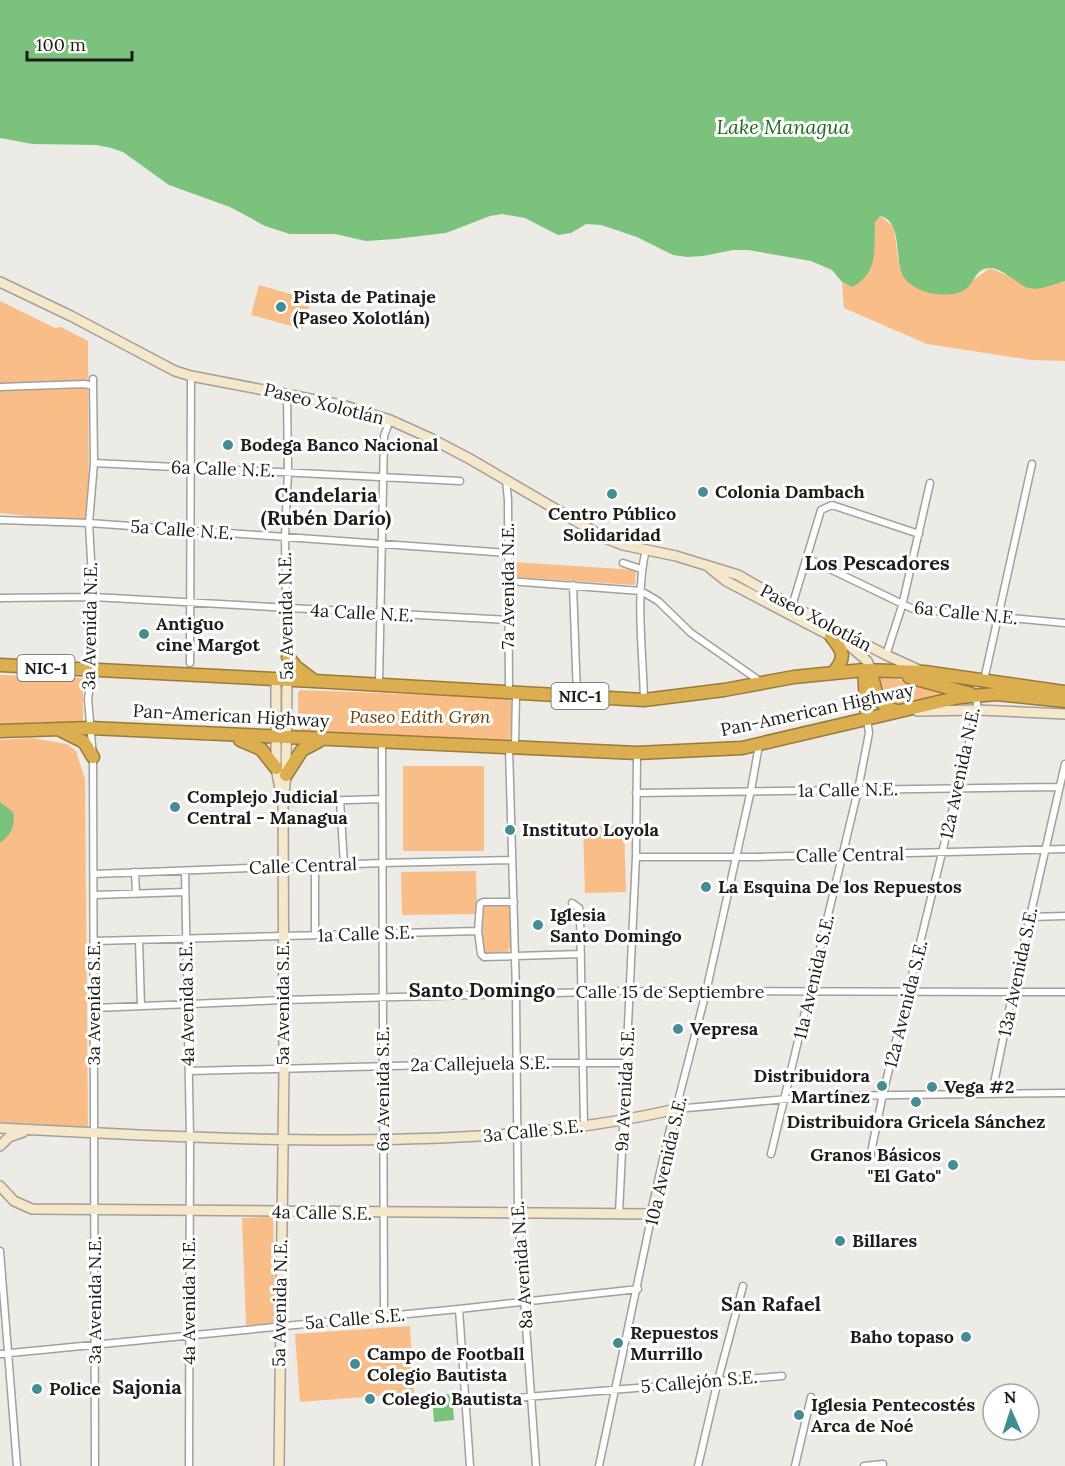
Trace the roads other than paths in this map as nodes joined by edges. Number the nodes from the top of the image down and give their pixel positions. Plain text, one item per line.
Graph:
1 (0, 282) edge
2 (191, 376) junction
3 (0, 387) edge
4 (287, 394) junction
5 (390, 420) junction
6 (94, 463) junction
7 (1032, 464) dead end
8 (189, 469) junction
9 (288, 471) junction
10 (383, 476) junction
11 (506, 479) junction
12 (460, 481) dead end
13 (930, 483) dead end
14 (0, 520) edge
15 (89, 523) junction
16 (189, 532) junction
17 (919, 534) junction
18 (285, 536) junction
19 (381, 545) junction
20 (646, 549) junction
21 (508, 553) junction
22 (807, 558) junction
23 (623, 563) dead end
24 (708, 567) junction
25 (641, 569) junction
26 (508, 580) junction
27 (573, 585) junction
28 (641, 591) junction
29 (93, 597) junction
30 (0, 598) edge
31 (190, 602) junction
32 (792, 606) junction
33 (902, 606) junction
34 (286, 609) junction
35 (380, 613) junction
36 (998, 616) junction
37 (508, 620) junction
38 (1065, 623) edge
39 (831, 636) junction
40 (886, 655) junction
41 (288, 657) junction
42 (190, 663) dead end
43 (0, 665) edge
44 (868, 670) junction
45 (885, 670) junction
46 (92, 671) junction
47 (924, 672) junction
48 (833, 673) junction
49 (282, 680) junction
50 (314, 681) junction
51 (984, 681) junction
52 (761, 683) junction
53 (379, 685) junction
54 (1065, 692) edge
55 (513, 693) junction
56 (972, 695) junction
57 (577, 696) junction
58 (644, 700) junction
59 (1065, 701) edge
60 (977, 710) junction
61 (897, 711) junction
62 (1065, 714) edge
63 (867, 719) junction
64 (55, 728) junction
65 (90, 728) junction
66 (0, 731) edge
67 (212, 734) junction
68 (282, 737) junction
69 (328, 739) junction
70 (382, 742) junction
71 (759, 745) junction
72 (512, 748) junction
73 (637, 753) junction
74 (93, 757) junction
75 (1065, 764) edge
76 (281, 771) junction
77 (1060, 787) junction
78 (958, 789) junction
79 (858, 790) junction
80 (750, 792) junction
81 (636, 793) junction
82 (382, 798) junction
83 (340, 800) junction
84 (283, 802) junction
85 (1065, 849) edge
86 (1044, 850) junction
87 (943, 853) junction
88 (843, 855) junction
89 (636, 857) junction
90 (736, 857) junction
91 (512, 860) junction
92 (382, 863) junction
93 (344, 864) junction
94 (315, 866) junction
95 (283, 867) junction
96 (185, 871) junction
97 (135, 872) junction
98 (94, 874) junction
99 (185, 892) junction
100 (136, 894) junction
101 (94, 895) junction
102 (514, 902) junction
103 (572, 903) dead end
104 (1065, 916) edge
105 (1030, 917) junction
106 (478, 931) junction
107 (382, 933) junction
108 (315, 935) junction
109 (283, 936) junction
110 (186, 938) junction
111 (139, 940) junction
112 (94, 941) junction
113 (580, 954) junction
114 (515, 956) junction
115 (630, 991) junction
116 (909, 991) junction
117 (1013, 991) junction
118 (581, 992) junction
119 (706, 992) junction
120 (810, 992) junction
121 (1065, 992) edge
122 (516, 993) junction
123 (383, 998) junction
124 (284, 1000) junction
125 (187, 1004) junction
126 (141, 1006) junction
127 (95, 1008) junction
128 (515, 1063) junction
129 (583, 1063) junction
130 (626, 1063) junction
131 (383, 1066) junction
132 (284, 1068) junction
133 (189, 1071) junction
134 (992, 1093) junction
135 (1065, 1093) edge
136 (884, 1094) junction
137 (785, 1099) junction
138 (676, 1109) junction
139 (624, 1120) junction
140 (584, 1127) junction
141 (0, 1128) edge
142 (35, 1130) junction
143 (95, 1133) junction
144 (516, 1135) junction
145 (190, 1137) junction
146 (282, 1140) junction
147 (384, 1140) junction
148 (0, 1146) edge
149 (771, 1154) dead end
150 (870, 1157) dead end
151 (0, 1186) edge
152 (95, 1210) junction
153 (189, 1211) junction
154 (281, 1212) junction
155 (384, 1214) junction
156 (518, 1214) junction
157 (619, 1214) junction
158 (652, 1214) junction
159 (0, 1251) edge
160 (743, 1286) dead end
161 (638, 1289) junction
162 (525, 1301) junction
163 (459, 1309) junction
164 (384, 1316) junction
165 (279, 1326) junction
166 (189, 1336) junction
167 (94, 1345) junction
168 (9, 1353) junction
169 (0, 1354) edge
170 (782, 1376) dead end
171 (718, 1380) junction
172 (616, 1389) junction
173 (531, 1395) junction
174 (811, 1397) dead end
175 (465, 1402) junction
176 (883, 1464) dead end
177 (17, 1466) edge
178 (95, 1466) edge
179 (189, 1466) edge
180 (279, 1466) edge
181 (470, 1466) edge
182 (536, 1466) edge
183 (599, 1466) edge
184 (698, 1466) edge
185 (795, 1466) edge
186 (864, 1466) edge

1 - 2 street, Paseo Xolotlán
2 - 4 street, Paseo Xolotlán
2 - 8 street
3 - 6 street, 3a Avenida N.E.
4 - 5 street, Paseo Xolotlán
4 - 9 street, 5a Avenida N.E.
5 - 10 street
5 - 11 street, Paseo Xolotlán
6 - 8 street, 6a Calle N.E.
6 - 15 street, 3a Avenida N.E.
7 - 36 street
8 - 9 street, 6a Calle N.E.
8 - 16 street
9 - 10 street, 6a Calle N.E.
9 - 18 street, 5a Avenida N.E.
10 - 12 street, 6a Calle N.E.
10 - 19 street
11 - 20 street, Paseo Xolotlán
11 - 21 street, 7a Avenida N.E.
13 - 17 street
14 - 15 street, 5a Calle N.E.
15 - 16 street, 5a Calle N.E.
15 - 29 street, 3a Avenida N.E.
16 - 18 street, 5a Calle N.E.
16 - 31 street
17 - 22 street
17 - 33 street
18 - 19 street, 5a Calle N.E.
18 - 34 street, 5a Avenida N.E.
19 - 21 street, 5a Calle N.E.
19 - 35 street
20 - 24 street, Paseo Xolotlán
20 - 25 street
21 - 26 street, 7a Avenida N.E.
22 - 32 street
22 - 33 street, 6a Calle N.E.
23 - 25 street
24 - 32 street, Paseo Xolotlán
24 - 39 street, Paseo Xolotlán
25 - 28 street
26 - 27 street
26 - 37 street, 7a Avenida N.E.
27 - 28 street
27 - 57 street
28 - 52 street
28 - 58 street
29 - 30 street, 4a Calle N.E.
29 - 31 street, 4a Calle N.E.
29 - 46 street, 3a Avenida N.E.
31 - 34 street, 4a Calle N.E.
31 - 42 street
32 - 40 street, Paseo Xolotlán
33 - 36 street, 6a Calle N.E.
33 - 40 street
34 - 35 street, 4a Calle N.E.
34 - 41 street, 5a Avenida N.E.
35 - 37 street, 4a Calle N.E.
35 - 53 street
36 - 38 street, 6a Calle N.E.
36 - 51 street
37 - 55 street, 7a Avenida N.E.
39 - 44 street, Paseo Xolotlán
39 - 48 highway
40 - 47 street, Paseo Xolotlán
41 - 49 street, 5a Avenida N.E.
41 - 50 highway
43 - 46 highway, Pan-American Highway / NIC-1
44 - 45 highway, Pan-American Highway / NIC-1
44 - 48 highway, Pan-American Highway / NIC-1
44 - 61 highway
44 - 63 highway
45 - 47 highway, Pan-American Highway / NIC-1
45 - 56 highway
46 - 49 highway, Pan-American Highway / NIC-1
46 - 65 street, 3a Avenida N.E.
47 - 51 highway, Pan-American Highway / NIC-1
48 - 52 highway, Pan-American Highway / NIC-1
49 - 50 highway, Pan-American Highway / NIC-1
49 - 68 street, 5a Avenida N.E.
50 - 53 highway, Pan-American Highway / NIC-1
51 - 54 highway, Pan-American Highway / NIC-1
52 - 58 highway, Pan-American Highway / NIC-1
53 - 55 highway, Pan-American Highway / NIC-1
55 - 57 highway, Pan-American Highway / NIC-1
55 - 72 street, 7a Avenida N.E.
56 - 59 highway, Pan-American Highway
56 - 60 street, 12a Avenida N.E.
56 - 61 highway, Pan-American Highway
57 - 58 highway, Pan-American Highway / NIC-1
60 - 61 street
60 - 62 street
60 - 78 street, 12a Avenida N.E.
61 - 63 highway, Pan-American Highway
63 - 71 highway, Pan-American Highway
63 - 79 street, 11a Avenida S.E.
64 - 65 highway, Pan-American Highway
64 - 66 highway, Pan-American Highway
64 - 74 highway
65 - 67 highway, Pan-American Highway
65 - 74 street, 3a Avenida N.E.
67 - 68 highway, Pan-American Highway
67 - 76 highway
68 - 69 highway, Pan-American Highway
68 - 76 street, 5a Avenida N.E.
69 - 70 highway, Pan-American Highway
69 - 76 highway
70 - 72 highway, Pan-American Highway
70 - 82 street, 6a Avenida S.E.
71 - 73 highway, Pan-American Highway
71 - 80 street, 10a Avenida S.E.
72 - 73 highway, Pan-American Highway
72 - 91 street, 7a Avenida N.E.
73 - 81 street, 9a Avenida S.E.
74 - 98 street, 3a Avenida N.E.
75 - 77 street, 13a Avenida S.E.
76 - 84 street, 5a Avenida N.E.
77 - 78 street, 1a Calle N.E.
77 - 86 street, 13a Avenida S.E.
78 - 79 street, 1a Calle N.E.
78 - 87 street, 12a Avenida N.E.
79 - 80 street, 1a Calle N.E.
79 - 88 street, 11a Avenida S.E.
80 - 81 street, 1a Calle N.E.
80 - 90 street, 10a Avenida S.E.
81 - 89 street, 9a Avenida S.E.
82 - 83 street
82 - 92 street, 6a Avenida S.E.
83 - 84 street
83 - 93 street
84 - 95 street, 5a Avenida N.E.
85 - 86 street, Calle Central
86 - 87 street, Calle Central
86 - 105 street, 13a Avenida S.E.
87 - 88 street, Calle Central
87 - 116 street, 12a Avenida S.E.
88 - 90 street, Calle Central
88 - 120 street, 11a Avenida S.E.
89 - 90 street, Calle Central
89 - 115 street, 9a Avenida S.E.
90 - 119 street, 10a Avenida S.E.
91 - 92 street, Calle Central
91 - 102 street, 7a Avenida N.E.
92 - 93 street, Calle Central
92 - 107 street, 6a Avenida S.E.
93 - 94 street, Calle Central
94 - 95 street, Calle Central
94 - 108 street
95 - 96 street, Calle Central
95 - 109 street, 5a Avenida S.E.
96 - 97 street, Calle Central
96 - 99 street, 4a Avenida S.E.
97 - 98 street, Calle Central
97 - 100 street
98 - 101 street, 3a Avenida S.E.
99 - 100 street
99 - 110 street, 4a Avenida S.E.
100 - 101 street
101 - 112 street, 3a Avenida S.E.
102 - 106 street
102 - 114 street, 8a Avenida N.E.
103 - 113 street
104 - 105 street
105 - 117 street, 13a Avenida S.E.
106 - 107 street, 1a Calle S.E.
106 - 114 street
107 - 108 street, 1a Calle S.E.
107 - 123 street, 6a Avenida S.E.
108 - 109 street, 1a Calle S.E.
109 - 110 street, 1a Calle S.E.
109 - 124 street, 5a Avenida S.E.
110 - 111 street, 1a Calle S.E.
110 - 125 street, 4a Avenida S.E.
111 - 112 street, 1a Calle S.E.
111 - 126 street
112 - 127 street, 3a Avenida S.E.
113 - 114 street
113 - 118 street
114 - 122 street, 8a Avenida N.E.
115 - 118 street, Calle 15 de Septiembre
115 - 119 street, Calle 15 de Septiembre
115 - 130 street, 9a Avenida S.E.
116 - 117 street, Calle 15 de Septiembre
116 - 120 street, Calle 15 de Septiembre
116 - 136 street, 12a Avenida S.E.
117 - 121 street, Calle 15 de Septiembre
117 - 134 street, 13a Avenida S.E.
118 - 122 street, Calle 15 de Septiembre
118 - 129 street
119 - 120 street, Calle 15 de Septiembre
119 - 138 street, 10a Avenida S.E.
120 - 137 street, 11a Avenida S.E.
122 - 123 street, Calle 15 de Septiembre
122 - 128 street, 8a Avenida N.E.
123 - 124 street, Calle 15 de Septiembre
123 - 131 street, 6a Avenida S.E.
124 - 125 street, Calle 15 de Septiembre
124 - 132 street, 5a Avenida S.E.
125 - 126 street, Calle 15 de Septiembre
125 - 133 street, 4a Avenida S.E.
126 - 127 street, Calle 15 de Septiembre
127 - 143 street, 3a Avenida S.E.
128 - 129 street, 2a Callejuela S.E.
128 - 131 street, 2a Callejuela S.E.
128 - 144 street, 8a Avenida N.E.
129 - 130 street, 2a Callejuela S.E.
129 - 140 street
130 - 139 street, 9a Avenida S.E.
131 - 132 street, 2a Callejuela S.E.
131 - 147 street, 6a Avenida S.E.
132 - 133 street, 2a Callejuela S.E.
132 - 146 street, 5a Avenida S.E.
133 - 145 street, 4a Avenida S.E.
134 - 135 street, 3a Calle S.E.
134 - 136 street, 3a Calle S.E.
136 - 137 street, 3a Calle S.E.
136 - 150 street, 12a Avenida S.E.
137 - 138 street, 3a Calle S.E.
137 - 149 street, 11a Avenida S.E.
138 - 139 street, 3a Calle S.E.
138 - 158 street, 10a Avenida S.E.
139 - 140 street, 3a Calle S.E.
139 - 157 street, 9a Avenida S.E.
140 - 144 street, 3a Calle S.E.
141 - 142 street, 3a Calle S.E.
142 - 143 street, 3a Calle S.E.
142 - 148 street
143 - 145 street, 3a Calle S.E.
143 - 152 street, 3a Avenida N.E.
144 - 147 street, 3a Calle S.E.
144 - 156 street, 8a Avenida N.E.
145 - 146 street, 3a Calle S.E.
145 - 153 street, 4a Avenida N.E.
146 - 147 street, 3a Calle S.E.
146 - 154 street, 5a Avenida N.E.
147 - 155 street, 6a Avenida S.E.
151 - 152 street, 4a Calle S.E.
152 - 153 street, 4a Calle S.E.
152 - 167 street, 3a Avenida N.E.
153 - 154 street, 4a Calle S.E.
153 - 166 street, 4a Avenida N.E.
154 - 155 street, 4a Calle S.E.
154 - 165 street, 5a Avenida N.E.
155 - 156 street, 4a Calle S.E.
155 - 164 street, 6a Avenida S.E.
156 - 157 street, 4a Calle S.E.
156 - 162 street, 8a Avenida N.E.
157 - 158 street, 4a Calle S.E.
158 - 161 street, 10a Avenida S.E.
159 - 168 street
160 - 171 street
161 - 162 street, 5a Calle S.E.
161 - 172 street, 10a Avenida S.E.
162 - 163 street, 5a Calle S.E.
162 - 173 street, 8a Avenida N.E.
163 - 164 street, 5a Calle S.E.
163 - 175 street
164 - 165 street, 5a Calle S.E.
165 - 166 street, 5a Calle S.E.
165 - 180 street, 5a Avenida N.E.
166 - 167 street, 5a Calle S.E.
166 - 179 street, 4a Avenida N.E.
167 - 168 street, 5a Calle S.E.
167 - 178 street, 3a Avenida N.E.
168 - 169 street, 5a Calle S.E.
168 - 177 street
170 - 171 street, 5 Callejón S.E.
171 - 172 street, 5 Callejón S.E.
171 - 184 street
172 - 173 street, 5 Callejón S.E.
172 - 183 street, 10a Avenida S.E.
173 - 175 street, 5 Callejón S.E.
173 - 182 street, 8a Avenida N.E.
174 - 185 street
175 - 181 street
176 - 186 street

